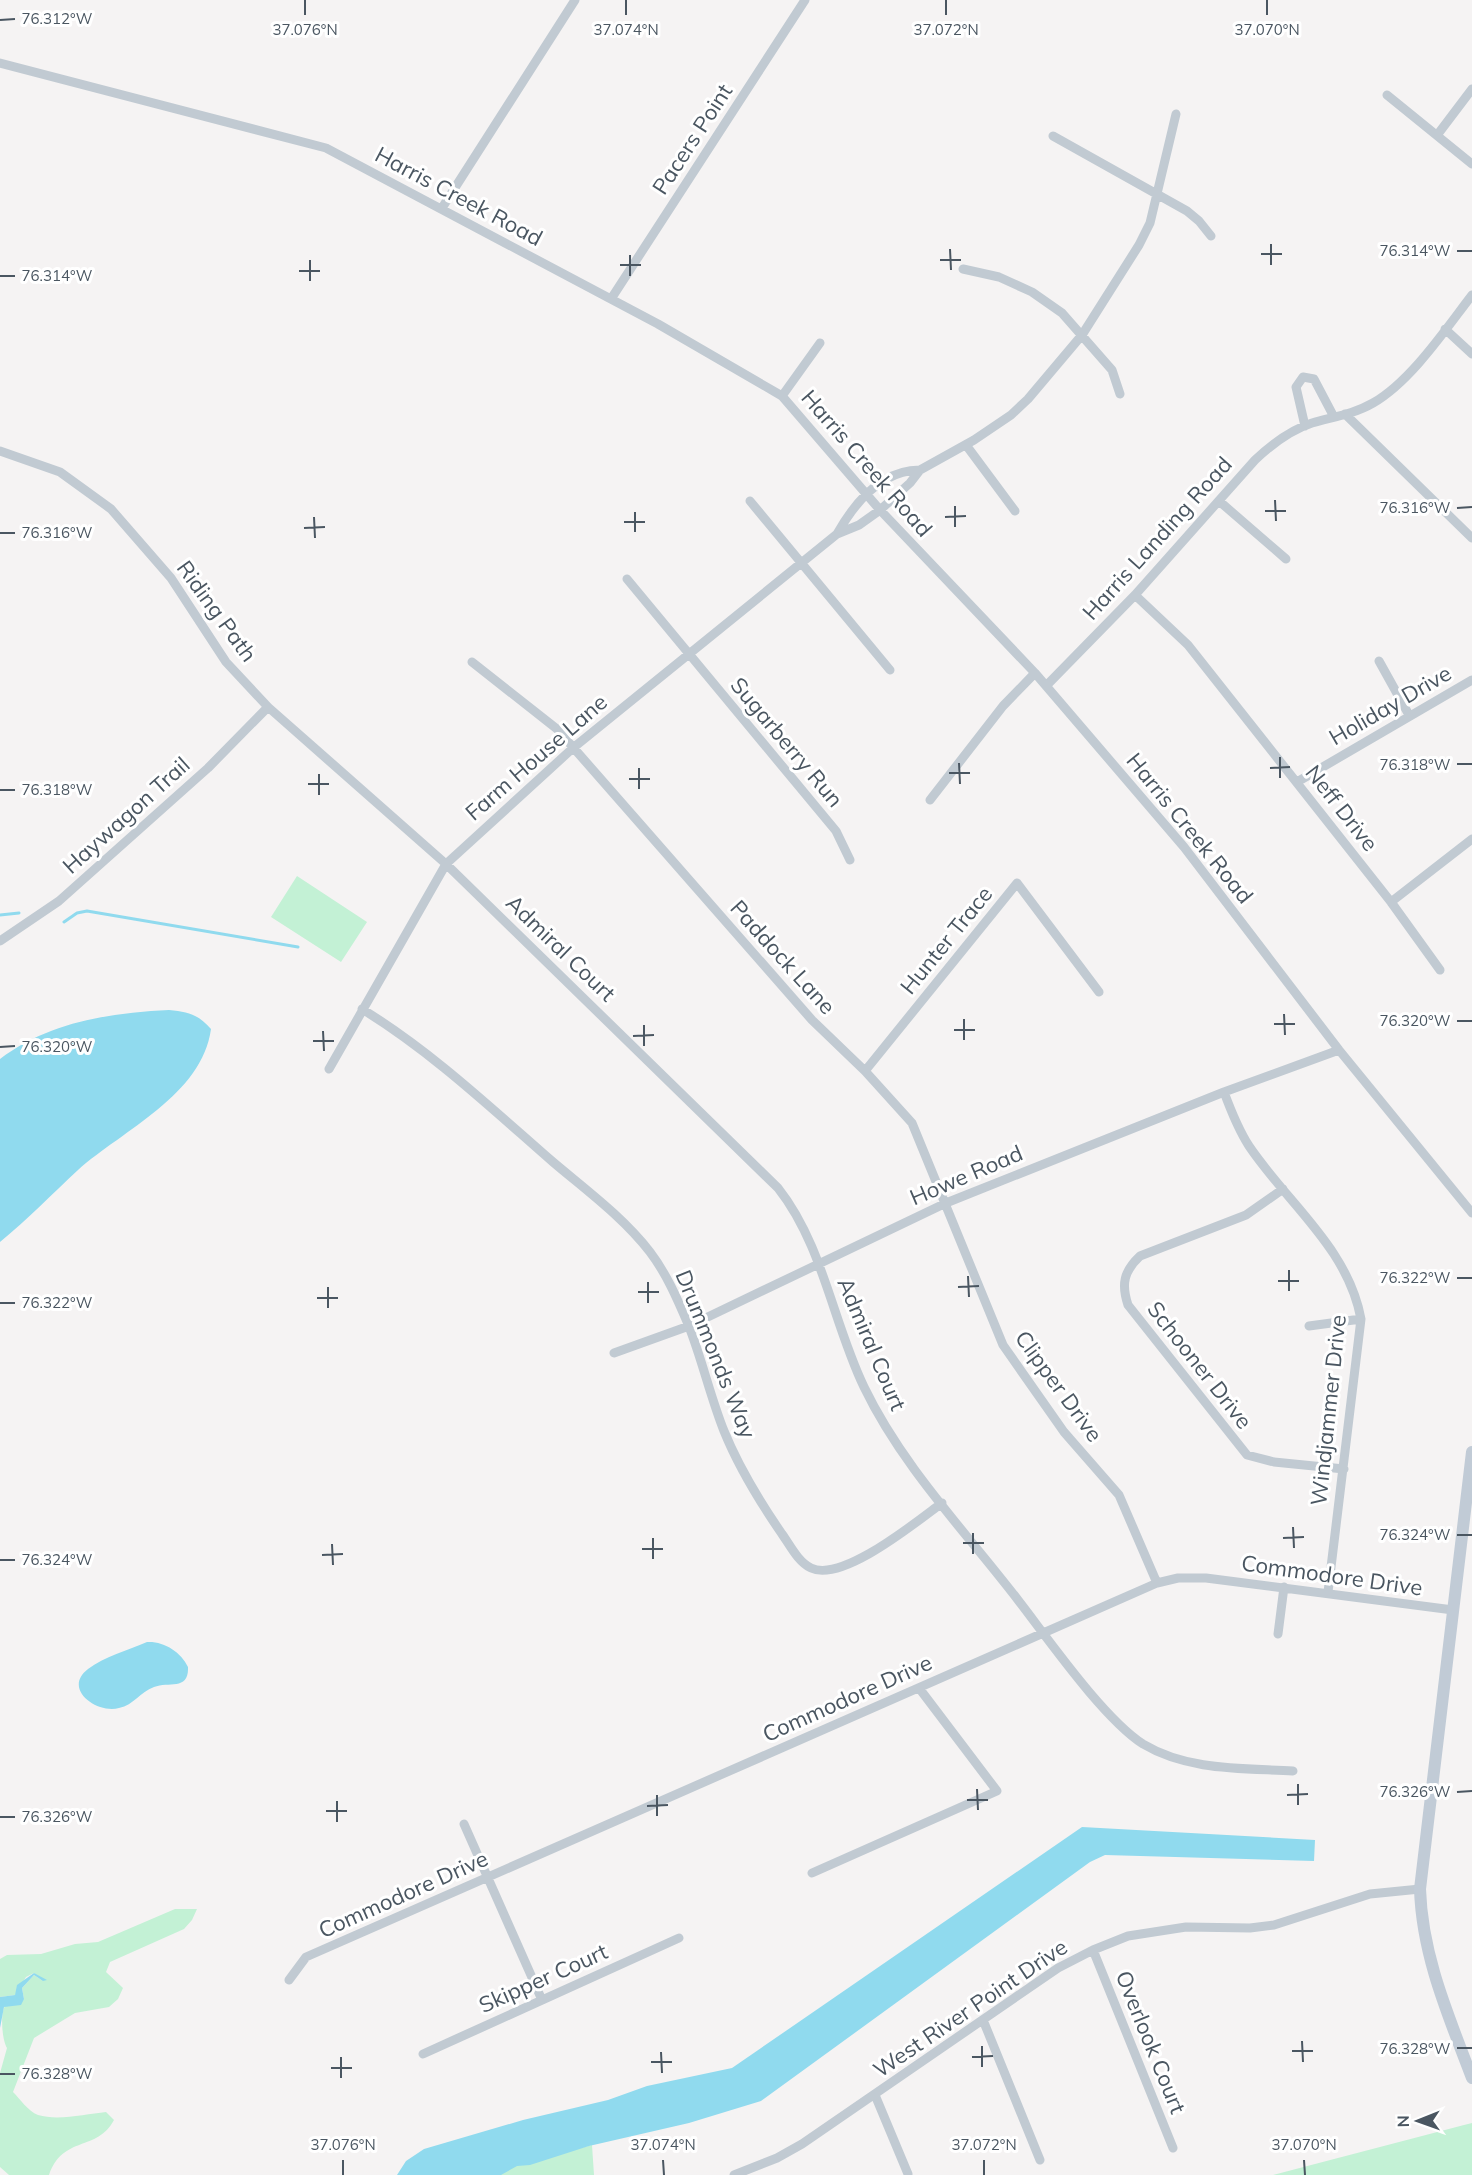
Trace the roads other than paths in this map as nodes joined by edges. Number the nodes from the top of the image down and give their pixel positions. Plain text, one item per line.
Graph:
1 (575, 0) edge
2 (805, 0) edge
3 (0, 63) edge
4 (1472, 89) edge
5 (1388, 95) dead end
6 (1176, 114) dead end
7 (1438, 134) junction
8 (1053, 136) dead end
9 (1472, 164) edge
10 (1158, 195) junction
11 (442, 208) junction
12 (1211, 236) dead end
13 (963, 269) dead end
14 (1472, 295) edge
15 (611, 299) junction
16 (1445, 329) junction
17 (1082, 335) junction
18 (820, 343) dead end
19 (1472, 354) edge
20 (1119, 394) dead end
21 (782, 396) junction
22 (1345, 414) junction
23 (1334, 417) junction
24 (1305, 426) junction
25 (966, 445) junction
26 (0, 452) edge
27 (920, 470) junction
28 (866, 494) junction
29 (750, 501) dead end
30 (1219, 501) junction
31 (880, 510) junction
32 (1015, 511) dead end
33 (837, 534) junction
34 (1472, 538) edge
35 (1286, 559) dead end
36 (801, 562) junction
37 (627, 579) dead end
38 (1135, 595) junction
39 (687, 653) junction
40 (1379, 661) dead end
41 (472, 662) dead end
42 (890, 670) dead end
43 (1035, 673) junction
44 (1472, 680) edge
45 (1046, 686) junction
46 (268, 707) junction
47 (1408, 715) junction
48 (573, 748) junction
49 (1297, 782) junction
50 (930, 800) dead end
51 (1472, 839) edge
52 (850, 860) dead end
53 (446, 864) junction
54 (1391, 902) junction
55 (0, 941) edge
56 (1440, 969) dead end
57 (1100, 992) dead end
58 (362, 1009) junction
59 (1339, 1050) junction
60 (329, 1069) dead end
61 (865, 1071) junction
62 (1224, 1092) junction
63 (1283, 1189) junction
64 (945, 1203) junction
65 (1472, 1213) edge
66 (817, 1263) junction
67 (1361, 1319) junction
68 (688, 1326) junction
69 (1309, 1326) dead end
70 (614, 1353) dead end
71 (1472, 1452) edge
72 (1344, 1469) junction
73 (942, 1503) junction
74 (1157, 1583) junction
75 (1284, 1587) junction
76 (1328, 1592) junction
77 (1453, 1611) junction
78 (1044, 1633) junction
79 (1278, 1634) dead end
80 (919, 1688) junction
81 (1293, 1771) dead end
82 (464, 1824) dead end
83 (812, 1873) dead end
84 (487, 1878) junction
85 (1420, 1889) junction
86 (679, 1938) dead end
87 (1093, 1950) junction
88 (289, 1980) dead end
89 (542, 2000) junction
90 (983, 2020) junction
91 (423, 2054) dead end
92 (1472, 2078) edge
93 (875, 2095) junction
94 (1173, 2148) dead end
95 (1040, 2160) dead end
96 (908, 2174) edge
97 (734, 2175) edge

1 - 11 street
2 - 15 street, Pacers Point
3 - 11 street, Harris Creek Road
4 - 7 street
5 - 7 street
6 - 10 street
7 - 9 street
8 - 10 street
10 - 12 street
10 - 17 street
11 - 15 street, Harris Creek Road
13 - 17 street
14 - 16 street, Harris Landing Road
15 - 21 street, Harris Creek Road
16 - 19 street
16 - 22 street, Harris Landing Road
17 - 20 street
17 - 25 street
18 - 21 street
21 - 28 street, Harris Creek Road
22 - 23 street, Harris Landing Road
22 - 34 street
23 - 24 street, Harris Landing Road
23 - 24 street
24 - 30 street, Harris Landing Road
25 - 27 street
25 - 32 street
26 - 46 street, Riding Path
27 - 28 street, Farm House Lane
27 - 31 street, Farm House Lane
28 - 31 street, Harris Creek Road
28 - 33 street, Farm House Lane
29 - 36 street
30 - 35 street
30 - 38 street, Harris Landing Road
31 - 33 street, Farm House Lane
31 - 43 street, Harris Creek Road
33 - 36 street, Farm House Lane
36 - 39 street, Farm House Lane
36 - 42 street
37 - 39 street, Sugarberry Run
38 - 45 street, Harris Landing Road
38 - 49 street, Neff Drive
39 - 48 street, Farm House Lane
39 - 52 street, Sugarberry Run
40 - 47 street
41 - 48 street, Paddock Lane
43 - 45 street, Harris Creek Road
43 - 50 street
44 - 47 street, Holiday Drive
45 - 59 street, Harris Creek Road
46 - 53 street, Riding Path
46 - 55 street, Haywagon Trail
47 - 49 street, Holiday Drive
48 - 53 street, Farm House Lane
48 - 61 street, Paddock Lane
49 - 54 street, Neff Drive
51 - 54 street
53 - 58 street, Farm House Lane
53 - 66 street, Admiral Court
54 - 56 street, Neff Drive
57 - 61 street, Hunter Trace
58 - 60 street, Farm House Lane
58 - 68 street, Drummonds Way
59 - 62 street, Howe Road
59 - 65 street, Harris Creek Road
61 - 64 street, Paddock Lane
62 - 63 street, Windjammer Drive
62 - 64 street, Howe Road
63 - 67 street, Windjammer Drive
63 - 72 street, Schooner Drive
64 - 66 street, Howe Road
64 - 74 street, Clipper Drive
66 - 68 street, Howe Road
66 - 73 street, Admiral Court
67 - 69 street
67 - 72 street, Windjammer Drive
68 - 70 street, Howe Road
68 - 73 street, Drummonds Way
71 - 77 street
72 - 76 street, Windjammer Drive
73 - 78 street, Admiral Court
74 - 75 street, Commodore Drive
74 - 78 street, Commodore Drive
75 - 76 street, Commodore Drive
75 - 79 street
76 - 77 street, Commodore Drive
77 - 85 street
78 - 80 street, Commodore Drive
78 - 81 street, Admiral Court
80 - 83 street
80 - 84 street, Commodore Drive
82 - 84 street
84 - 88 street, Commodore Drive
84 - 89 street
85 - 87 street, West River Point Drive
85 - 92 street
86 - 89 street, Skipper Court
87 - 90 street, West River Point Drive
87 - 94 street, Overlook Court
89 - 91 street, Skipper Court
90 - 93 street, West River Point Drive
90 - 95 street
93 - 96 street
93 - 97 street, West River Point Drive

